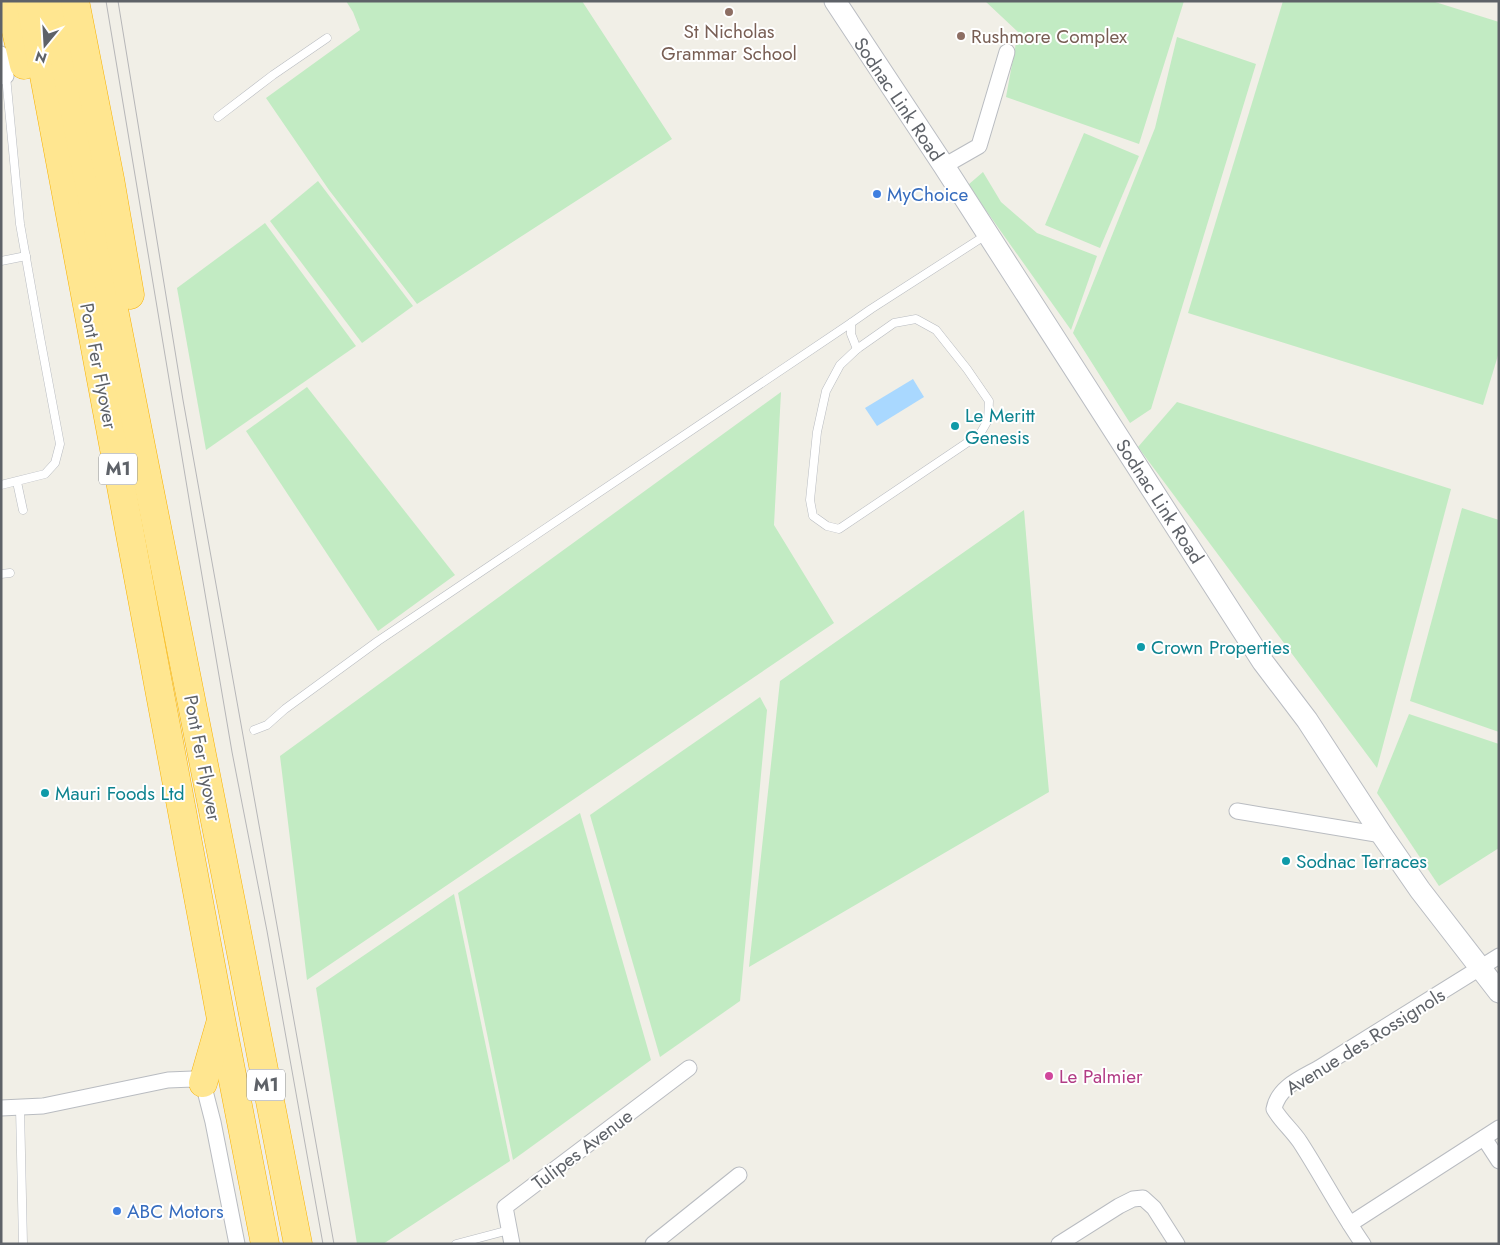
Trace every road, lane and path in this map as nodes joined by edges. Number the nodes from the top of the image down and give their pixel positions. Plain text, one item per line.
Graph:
1 (9, 1) edge
2 (30, 1) edge
3 (53, 1) edge
4 (75, 1) edge
5 (834, 1) edge
6 (327, 38) dead end
7 (1007, 52) dead end
8 (1, 54) edge
9 (4, 76) edge
10 (218, 117) dead end
11 (944, 166) junction
12 (988, 234) junction
13 (26, 256) junction
14 (1, 262) edge
15 (851, 323) junction
16 (857, 349) junction
17 (17, 482) junction
18 (1, 485) edge
19 (23, 510) dead end
20 (10, 573) dead end
21 (1, 574) edge
22 (254, 730) dead end
23 (1237, 811) dead end
24 (1382, 835) junction
25 (236, 927) junction
26 (206, 938) junction
27 (1499, 956) edge
28 (1480, 968) junction
29 (1499, 992) edge
30 (221, 1020) junction
31 (689, 1068) dead end
32 (203, 1082) junction
33 (1, 1108) edge
34 (20, 1108) junction
35 (1499, 1128) edge
36 (1484, 1138) junction
37 (1499, 1161) edge
38 (739, 1175) dead end
39 (1350, 1224) junction
40 (510, 1237) edge
41 (23, 1244) edge
42 (237, 1244) edge
43 (265, 1244) edge
44 (298, 1244) edge
45 (456, 1244) edge
46 (653, 1244) edge
47 (1060, 1244) edge
48 (1177, 1244) edge
49 (1363, 1244) edge

1 - 26 highway
2 - 26 highway, Pont Fer Flyover / M1
3 - 25 highway, Pont Fer Flyover / M1
4 - 25 highway
5 - 11 main road, Sodnac Link Road
6 - 10 lane
7 - 11 street
8 - 9 street
9 - 13 lane
11 - 12 main road, Sodnac Link Road
12 - 15 lane
12 - 24 main road, Sodnac Link Road
13 - 14 lane
13 - 17 lane
15 - 16 lane
15 - 22 lane
16 - 16 lane
17 - 18 lane
17 - 19 lane
20 - 21 lane
23 - 24 street
24 - 28 main road, Sodnac Link Road
25 - 44 highway, M1
26 - 30 highway, M1
27 - 28 street, Avenue des Rossignols
28 - 29 main road, Sodnac Link Road
28 - 39 street, Avenue des Rossignols
30 - 32 highway
30 - 43 highway, M1
31 - 40 street, Tulipes Avenue
32 - 34 street
32 - 42 street
33 - 34 street
34 - 41 lane
35 - 36 street
36 - 37 street
36 - 39 street
38 - 46 street
39 - 49 street, Avenue des Rossignols
40 - 45 lane
47 - 48 street

